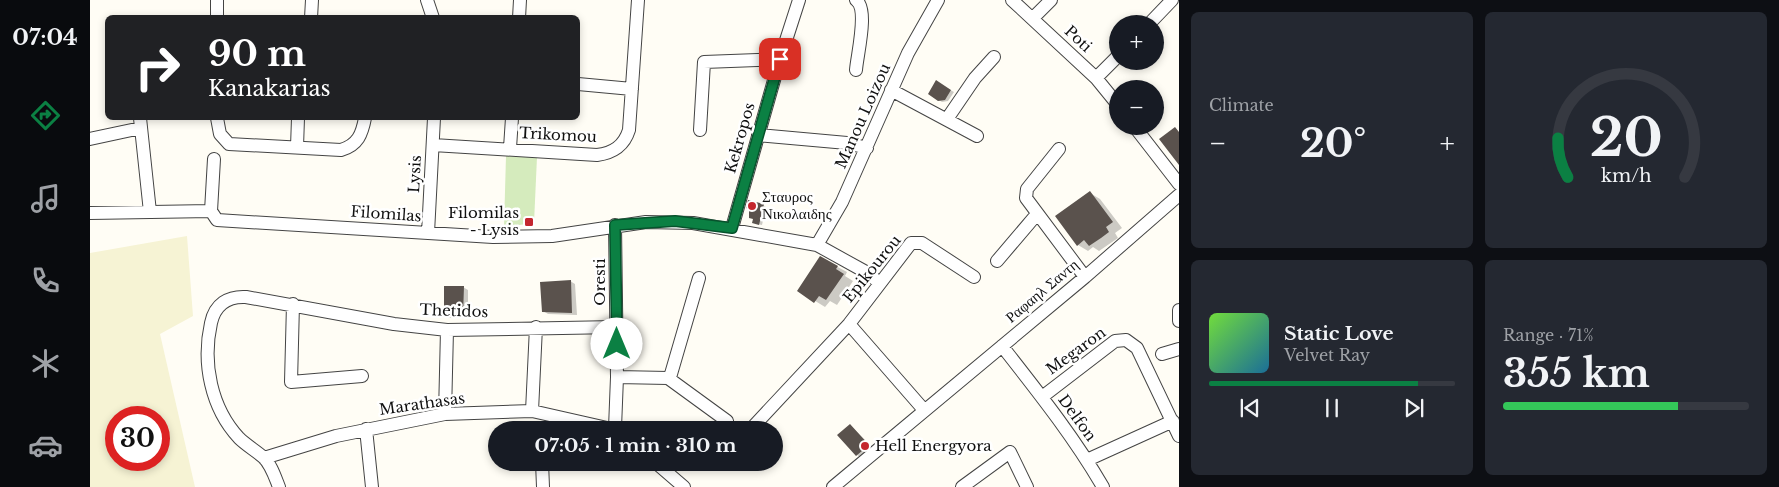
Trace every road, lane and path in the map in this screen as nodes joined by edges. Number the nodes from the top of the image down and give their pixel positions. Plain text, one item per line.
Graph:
1 (217, 0) edge
2 (312, 0) edge
3 (427, 0) edge
4 (520, 0) edge
5 (638, 0) edge
6 (799, 0) edge
7 (856, 0) edge
8 (938, 0) edge
9 (1012, 0) edge
10 (1051, 0) edge
11 (1172, 0) edge
12 (217, 15) edge
13 (311, 15) edge
14 (432, 15) edge
15 (519, 15) edge
16 (1158, 15) edge
17 (1033, 18) junction
18 (994, 57) dead end
19 (780, 59) junction
20 (1109, 65) edge
21 (856, 70) dead end
22 (1096, 78) junction
23 (580, 84) edge
24 (632, 89) junction
25 (891, 90) junction
26 (1109, 94) edge
27 (946, 119) junction
28 (217, 120) edge
29 (298, 120) edge
30 (365, 120) edge
31 (434, 120) edge
32 (512, 120) edge
33 (141, 123) edge
34 (700, 130) dead end
35 (758, 135) junction
36 (1141, 135) edge
37 (977, 136) dead end
38 (90, 139) edge
39 (433, 145) junction
40 (296, 147) junction
41 (510, 148) junction
42 (867, 148) junction
43 (1059, 149) dead end
44 (214, 159) dead end
45 (1179, 184) edge
46 (1179, 195) edge
47 (211, 211) junction
48 (150, 212) junction
49 (90, 213) edge
50 (1037, 214) junction
51 (615, 225) junction
52 (732, 228) junction
53 (428, 232) junction
54 (817, 245) junction
55 (997, 261) dead end
56 (974, 277) dead end
57 (1085, 277) junction
58 (699, 278) dead end
59 (880, 283) junction
60 (292, 304) junction
61 (1179, 310) edge
62 (1179, 321) edge
63 (849, 324) junction
64 (536, 327) junction
65 (616, 327) junction
66 (447, 330) junction
67 (1002, 346) junction
68 (1179, 349) edge
69 (1162, 354) dead end
70 (362, 376) dead end
71 (617, 377) junction
72 (668, 378) junction
73 (1042, 397) junction
74 (924, 410) junction
75 (532, 411) junction
76 (445, 414) junction
77 (579, 421) edge
78 (616, 421) edge
79 (727, 421) dead end
80 (758, 421) edge
81 (1172, 421) junction
82 (366, 429) junction
83 (1179, 436) edge
84 (264, 458) junction
85 (1087, 460) junction
86 (542, 471) edge
87 (665, 471) edge
88 (279, 487) edge
89 (372, 487) edge
90 (543, 487) edge
91 (684, 487) edge
92 (833, 487) edge
93 (962, 487) edge
94 (1027, 487) edge
95 (1103, 487) edge

1 - 12 street
2 - 13 street
3 - 14 street
4 - 15 street
5 - 24 street, Trikomou
6 - 19 street, Kekropos
7 - 21 street
8 - 25 street, Manou Loizou
9 - 17 street, Poti
10 - 17 street
11 - 16 street
17 - 22 street, Poti
18 - 27 street
19 - 34 street
19 - 35 street, Kekropos
20 - 22 street
22 - 26 street, Poti
23 - 24 street
24 - 41 street, Trikomou
25 - 27 street
25 - 42 street, Manou Loizou
27 - 37 street
28 - 40 street
29 - 40 street
30 - 40 street
31 - 39 street, Lysis
32 - 41 street
33 - 38 street
33 - 48 street
35 - 42 street
35 - 52 street, Kekropos
36 - 45 street
39 - 41 street, Trikomou
39 - 53 street, Lysis
42 - 54 street, Manou Loizou
43 - 50 street
44 - 47 street
46 - 57 street, Ραφαηλ Σαντη
47 - 48 street
47 - 53 street, Filomilas
48 - 49 street
50 - 55 street
50 - 57 street
51 - 52 street, Filomilas
51 - 53 street, Filomilas
51 - 65 street, Oresti
52 - 54 street, Filomilas
54 - 59 street, Filomilas
56 - 59 street, Epikourou
57 - 67 street, Ραφαηλ Σαντη
58 - 72 street
59 - 63 street, Epikourou
60 - 66 street, Thetidos
60 - 70 street
60 - 84 street, Thetidos
61 - 62 street
63 - 74 street, Epikourou
63 - 80 street, Epikourou
64 - 65 street, Thetidos
64 - 66 street, Thetidos
64 - 75 street
65 - 71 street, Oresti
66 - 76 street
67 - 73 street, Delfon
67 - 74 street, Ραφαηλ Σαντη
68 - 69 street
71 - 72 street
71 - 78 street, Oresti
72 - 79 street
73 - 81 street, Megaron
73 - 85 street, Delfon
74 - 92 street, Ραφαηλ Σαντη
75 - 76 street, Marathasas
75 - 77 street, Marathasas
76 - 82 street, Marathasas
81 - 83 street, Megaron
81 - 85 street
82 - 84 street, Marathasas
82 - 89 street
84 - 88 street
85 - 95 street, Delfon
86 - 90 street
87 - 91 street
93 - 94 street

